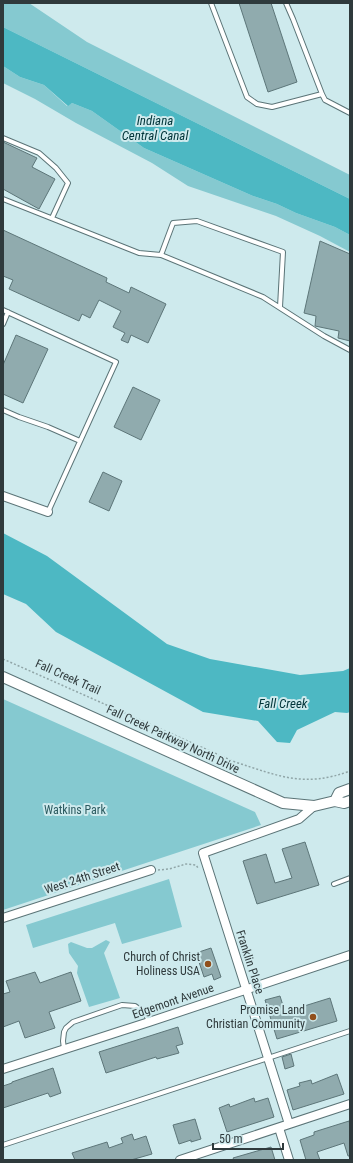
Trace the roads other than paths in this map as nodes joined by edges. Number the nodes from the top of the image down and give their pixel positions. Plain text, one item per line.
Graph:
1 (211, 3) edge
2 (286, 3) edge
3 (322, 94) junction
4 (350, 114) edge
5 (3, 138) edge
6 (3, 198) edge
7 (52, 218) junction
8 (162, 255) junction
9 (280, 307) junction
10 (3, 310) edge
11 (8, 312) junction
12 (3, 324) edge
13 (350, 350) edge
14 (3, 410) edge
15 (80, 441) junction
16 (3, 496) edge
17 (48, 512) joint
18 (3, 677) edge
19 (350, 789) edge
20 (335, 801) junction
21 (350, 801) edge
22 (314, 806) junction
23 (151, 870) road end
24 (350, 878) edge
25 (334, 884) dead end
26 (3, 918) edge
27 (350, 955) edge
28 (246, 989) junction
29 (149, 1022) junction
30 (350, 1031) edge
31 (64, 1049) junction
32 (268, 1058) junction
33 (3, 1069) edge
34 (350, 1104) edge
35 (289, 1124) junction
36 (278, 1128) junction
37 (3, 1145) edge
38 (180, 1160) edge
39 (289, 1160) edge

1 - 3 lane
2 - 3 lane
3 - 4 lane
5 - 7 lane
6 - 7 lane
7 - 8 lane
8 - 9 lane
8 - 9 lane
9 - 13 lane
10 - 11 lane
11 - 12 lane
11 - 15 lane
14 - 15 lane
15 - 17 lane
16 - 17 street
18 - 22 street, Fall Creek Parkway North Drive
19 - 20 street
20 - 21 street
20 - 22 street, Fall Creek Parkway North Drive
22 - 28 street, Franklin Place
23 - 26 street, West 24th Street
24 - 25 lane
27 - 28 street, Edgemont Avenue
28 - 29 street, Edgemont Avenue
28 - 32 street, Franklin Place
29 - 31 street, Edgemont Avenue
29 - 31 lane
30 - 32 lane
31 - 33 street, Edgemont Avenue
32 - 35 street, Franklin Place
32 - 37 lane
34 - 35 street
35 - 36 street
36 - 38 street
36 - 39 street

